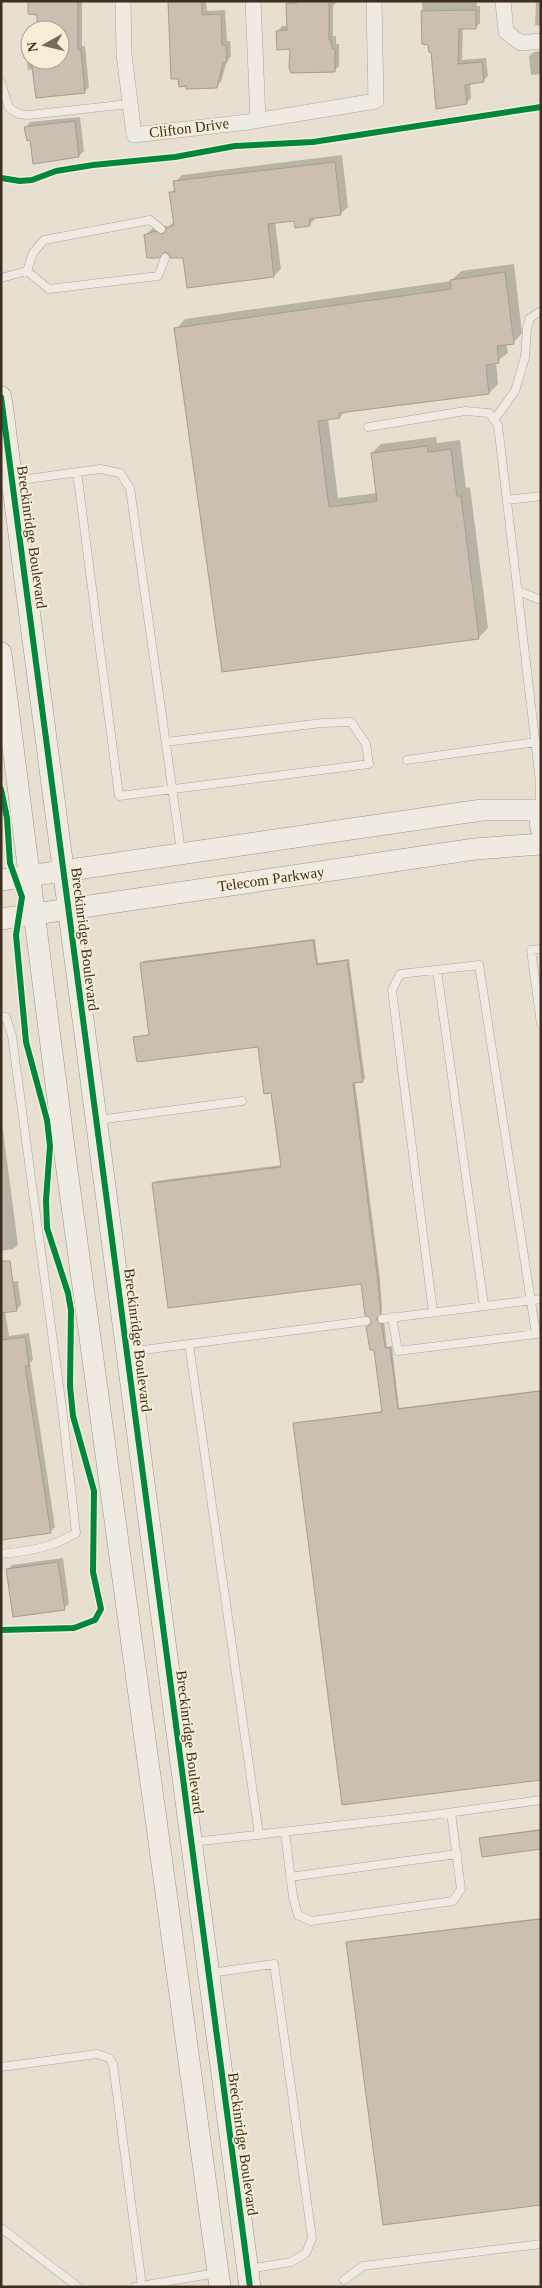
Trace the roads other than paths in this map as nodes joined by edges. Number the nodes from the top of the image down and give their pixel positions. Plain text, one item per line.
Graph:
1 (123, 1) edge
2 (253, 1) edge
3 (374, 1) edge
4 (503, 1) edge
5 (541, 41) edge
6 (1, 83) edge
7 (129, 104) junction
8 (258, 120) junction
9 (161, 229) dead end
10 (166, 258) dead end
11 (26, 271) junction
12 (1, 278) edge
13 (541, 311) edge
14 (1, 397) edge
15 (494, 420) junction
16 (368, 427) dead end
17 (78, 472) junction
18 (12, 482) junction
19 (541, 496) edge
20 (507, 500) junction
21 (518, 591) junction
22 (541, 600) edge
23 (1, 653) edge
24 (166, 742) junction
25 (536, 742) junction
26 (407, 760) dead end
27 (172, 788) junction
28 (540, 816) edge
29 (541, 844) edge
30 (181, 853) junction
31 (64, 870) junction
32 (30, 876) junction
33 (1, 880) edge
34 (68, 910) junction
35 (34, 914) junction
36 (1, 919) edge
37 (541, 949) edge
38 (436, 970) junction
39 (1, 1017) edge
40 (541, 1024) edge
41 (242, 1100) dead end
42 (96, 1121) junction
43 (541, 1299) edge
44 (532, 1300) junction
45 (484, 1306) junction
46 (433, 1312) junction
47 (392, 1318) junction
48 (382, 1319) dead end
49 (366, 1321) dead end
50 (189, 1344) junction
51 (126, 1348) junction
52 (92, 1352) junction
53 (1, 1554) edge
54 (541, 1800) edge
55 (451, 1813) junction
56 (285, 1832) junction
57 (260, 1835) junction
58 (191, 1842) junction
59 (160, 1846) junction
60 (456, 1854) junction
61 (290, 1877) junction
62 (208, 1973) junction
63 (1, 2067) edge
64 (1, 2228) edge
65 (541, 2244) edge
66 (248, 2278) edge
67 (219, 2280) edge
68 (344, 2280) dead end
69 (138, 2286) edge
70 (78, 2287) edge

1 - 7 street, Clifton Drive
2 - 8 street
3 - 8 street, Clifton Drive
4 - 5 street
6 - 7 lane
7 - 8 street, Clifton Drive
9 - 11 lane
10 - 11 lane
11 - 12 lane
13 - 15 lane
14 - 18 street, Breckinridge Boulevard
15 - 16 lane
15 - 20 lane
17 - 18 lane
17 - 24 lane
17 - 27 lane
18 - 31 street, Breckinridge Boulevard
19 - 20 lane
20 - 21 lane
21 - 22 lane
21 - 25 lane
23 - 32 street
24 - 27 lane
24 - 27 lane
25 - 26 lane
25 - 28 lane
27 - 30 lane
28 - 30 street
29 - 34 street, Telecom Parkway
30 - 31 street
31 - 32 street
31 - 34 street, Breckinridge Boulevard
32 - 33 street
32 - 35 street
34 - 35 street, Telecom Parkway
34 - 42 street, Breckinridge Boulevard
35 - 36 street, Telecom Parkway
35 - 52 street
37 - 40 lane
38 - 44 lane
38 - 45 lane
38 - 46 lane
39 - 53 lane
41 - 42 lane
42 - 51 street, Breckinridge Boulevard
43 - 44 lane
44 - 45 lane
44 - 47 lane
45 - 46 lane
46 - 47 lane
47 - 48 lane
49 - 50 lane
50 - 51 lane
50 - 57 lane
51 - 52 street
51 - 58 street, Breckinridge Boulevard
52 - 59 street
54 - 55 lane
55 - 56 lane
55 - 60 lane
56 - 57 lane
56 - 61 lane
57 - 58 lane
58 - 59 street
58 - 62 street, Breckinridge Boulevard
59 - 67 street
60 - 61 lane
60 - 61 lane
62 - 66 street, Breckinridge Boulevard
62 - 66 lane
63 - 69 lane
64 - 70 lane
65 - 68 lane
66 - 67 street
67 - 69 lane

